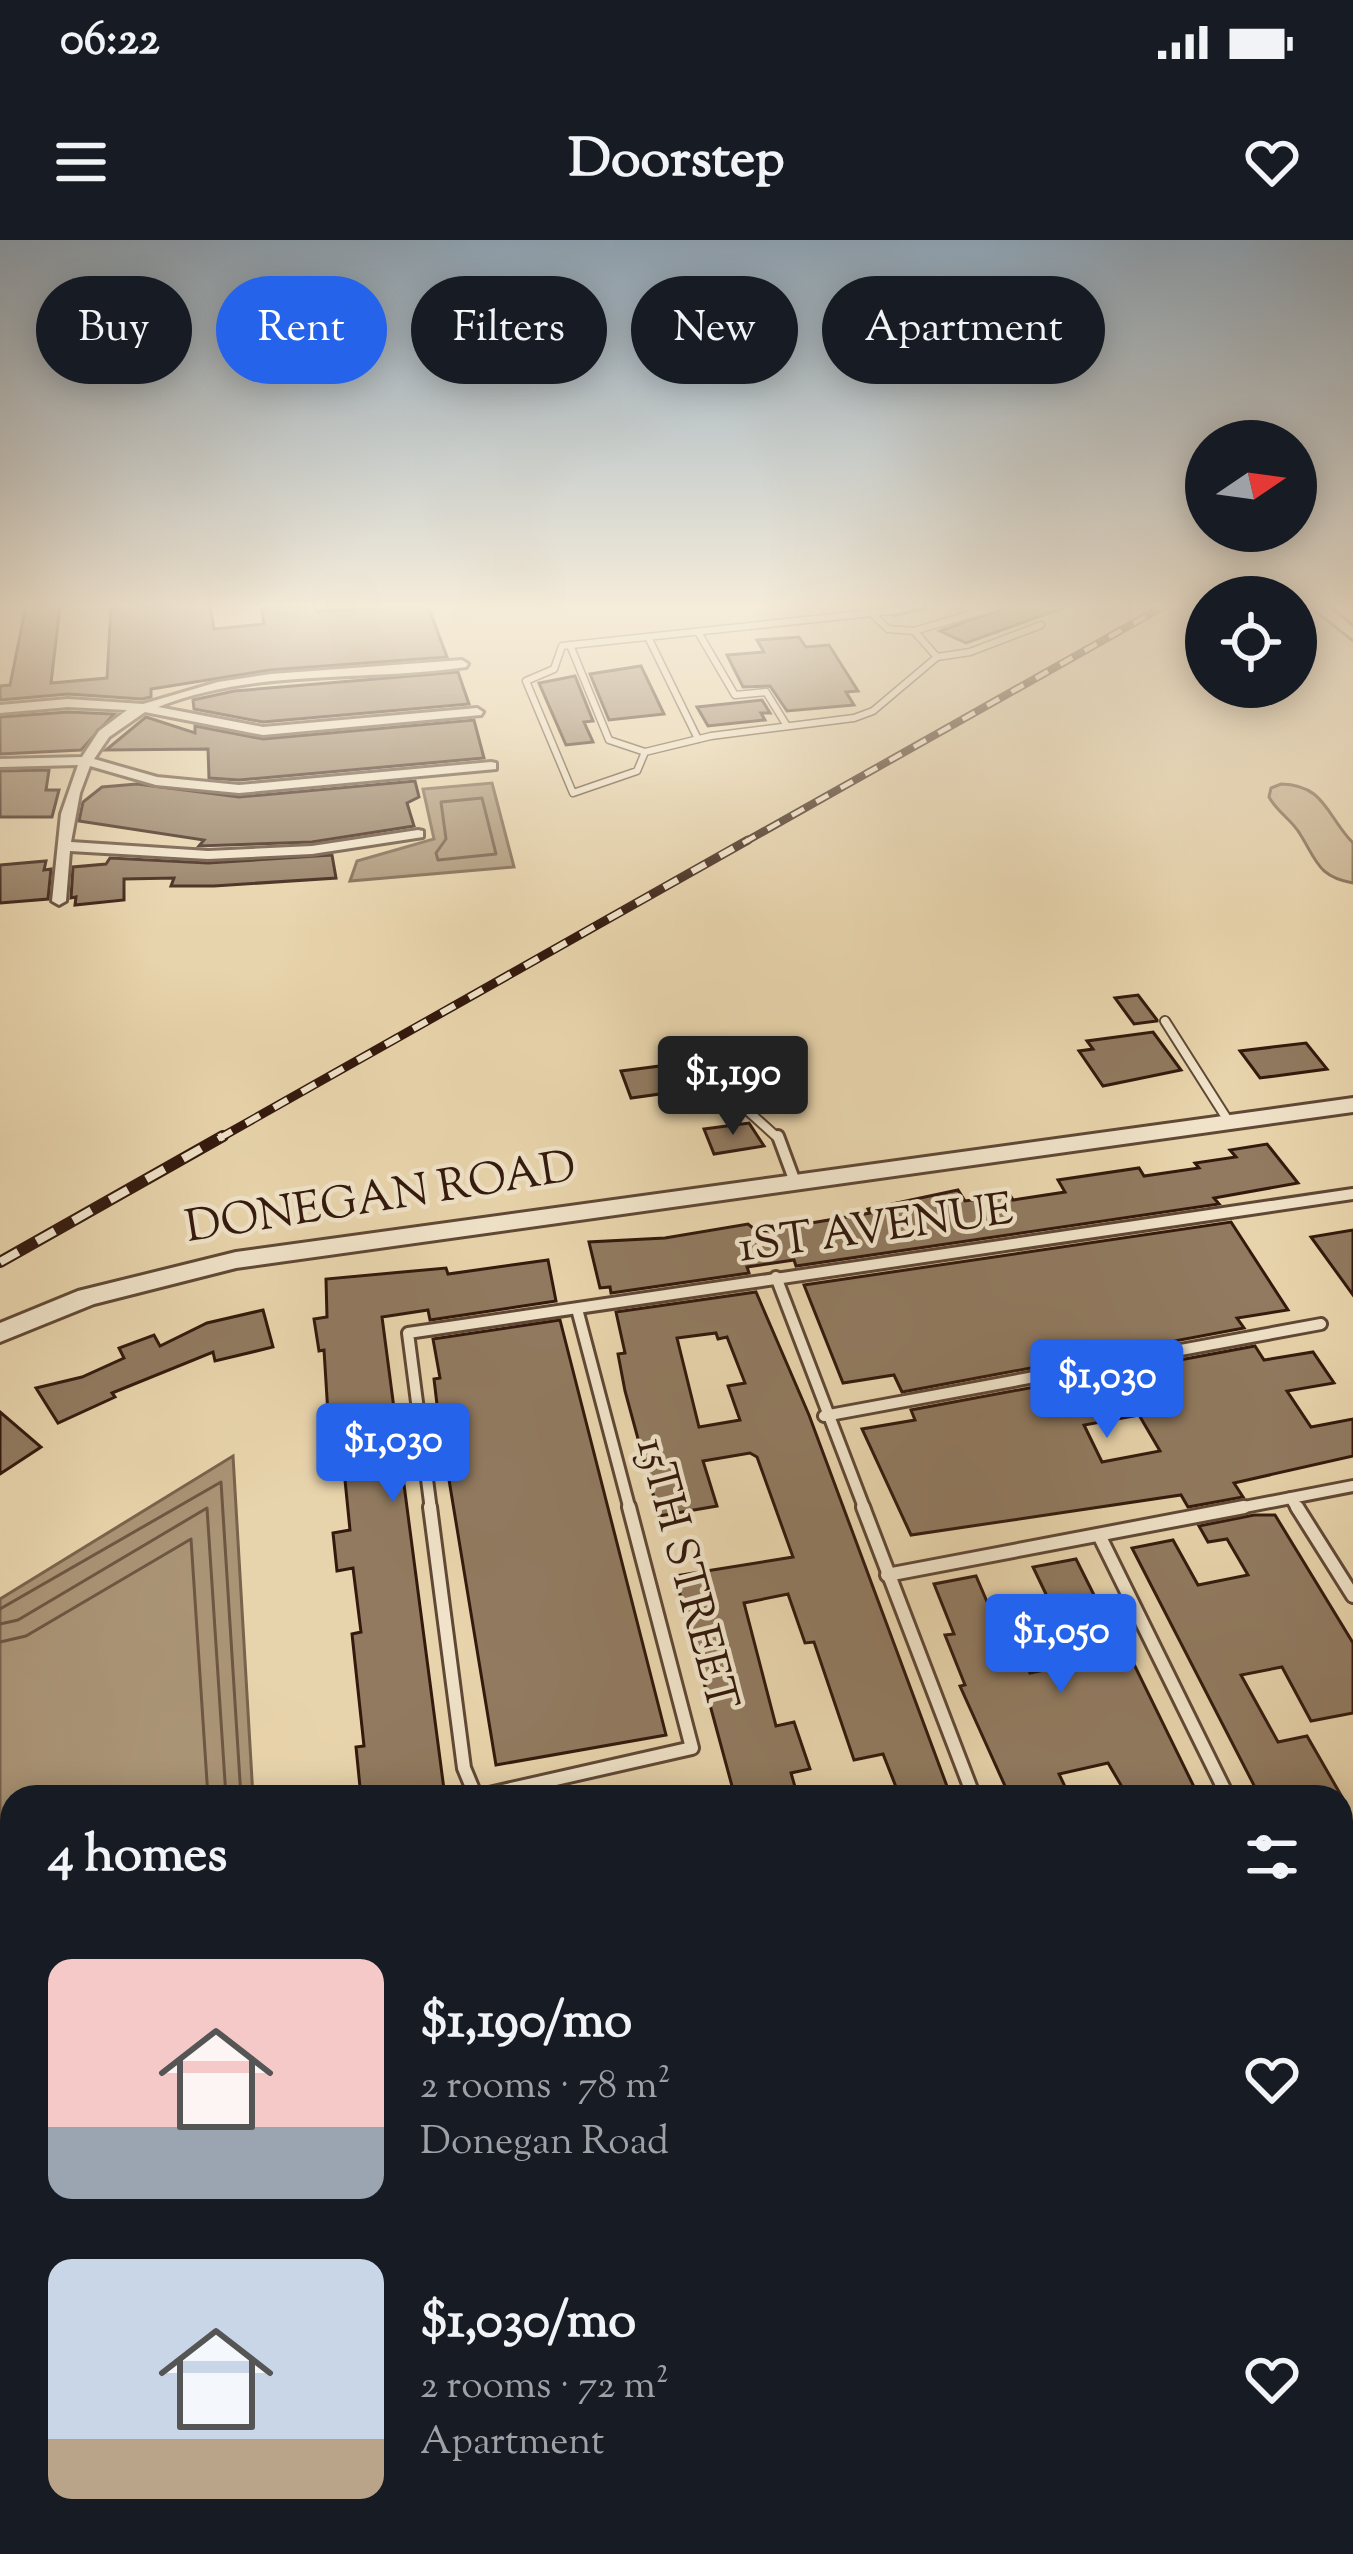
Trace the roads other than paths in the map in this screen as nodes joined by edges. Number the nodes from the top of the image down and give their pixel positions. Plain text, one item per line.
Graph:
1 (130, 714) edge
2 (175, 714) edge
3 (455, 714) edge
4 (540, 714) edge
5 (598, 714) edge
6 (686, 714) edge
7 (780, 714) edge
8 (856, 714) edge
9 (787, 726) junction
10 (698, 739) junction
11 (645, 752) junction
12 (87, 760) junction
13 (0, 763) edge
14 (491, 766) dead end
15 (418, 834) dead end
16 (63, 846) junction
17 (59, 902) dead end
18 (1165, 1021) dead end
19 (728, 1093) dead end
20 (1353, 1105) edge
21 (1228, 1122) junction
22 (795, 1182) junction
23 (1353, 1194) edge
24 (776, 1277) junction
25 (577, 1309) junction
26 (1321, 1324) dead end
27 (0, 1333) edge
28 (408, 1333) joint
29 (824, 1416) junction
30 (1353, 1486) edge
31 (1291, 1498) junction
32 (1100, 1534) junction
33 (887, 1575) junction
34 (1353, 1596) edge
35 (471, 1785) edge
36 (529, 1785) edge
37 (969, 1785) edge
38 (1222, 1785) edge

1 - 12 street
2 - 3 street
4 - 11 lane
5 - 11 lane
6 - 10 lane
7 - 9 lane
8 - 9 lane
9 - 10 lane
10 - 11 lane
12 - 13 street
12 - 14 street
12 - 16 street
15 - 16 street
16 - 17 street
18 - 21 lane
19 - 22 lane
20 - 21 street, DONEGAN ROAD
21 - 22 street, DONEGAN ROAD
22 - 27 street, DONEGAN ROAD
23 - 24 lane, 1ST AVENUE
24 - 25 lane, 1ST AVENUE
24 - 29 lane
25 - 28 lane, 1ST AVENUE
25 - 36 lane, 15TH STREET
26 - 29 lane
28 - 35 lane, 15TH STREET
29 - 33 lane
30 - 31 lane
31 - 32 lane
31 - 34 lane
32 - 33 lane
32 - 38 lane
33 - 37 lane

